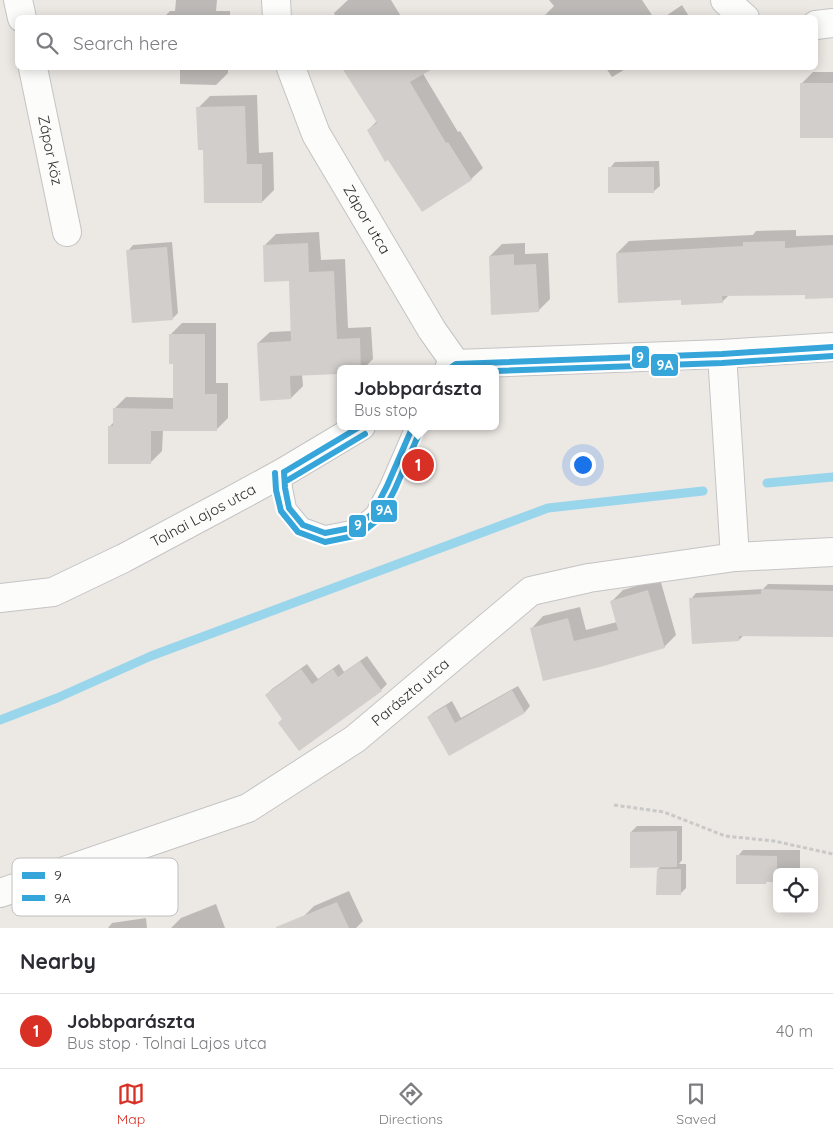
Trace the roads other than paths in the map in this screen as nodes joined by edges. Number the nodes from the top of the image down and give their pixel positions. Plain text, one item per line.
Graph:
1 (18, 0) edge
2 (276, 0) edge
3 (725, 0) edge
4 (21, 15) edge
5 (277, 15) edge
6 (742, 15) edge
7 (833, 23) edge
8 (818, 25) edge
9 (33, 70) edge
10 (292, 70) edge
11 (67, 232) dead end
12 (833, 347) edge
13 (722, 354) junction
14 (451, 365) edge
15 (474, 365) edge
16 (354, 430) edge
17 (411, 430) edge
18 (284, 472) junction
19 (833, 552) edge
20 (734, 557) junction
21 (0, 598) edge
22 (102, 858) edge
23 (12, 889) edge
24 (0, 893) edge

1 - 4 street
2 - 5 street
3 - 6 street
7 - 8 street
9 - 11 street, Zápor köz
10 - 14 street, Zápor utca
12 - 13 street
13 - 15 street
13 - 20 street
16 - 18 street, Tolnai Lajos utca
17 - 18 lane
18 - 21 street, Tolnai Lajos utca
19 - 20 street, Parászta utca
20 - 22 street, Parászta utca
23 - 24 street, Parászta utca

